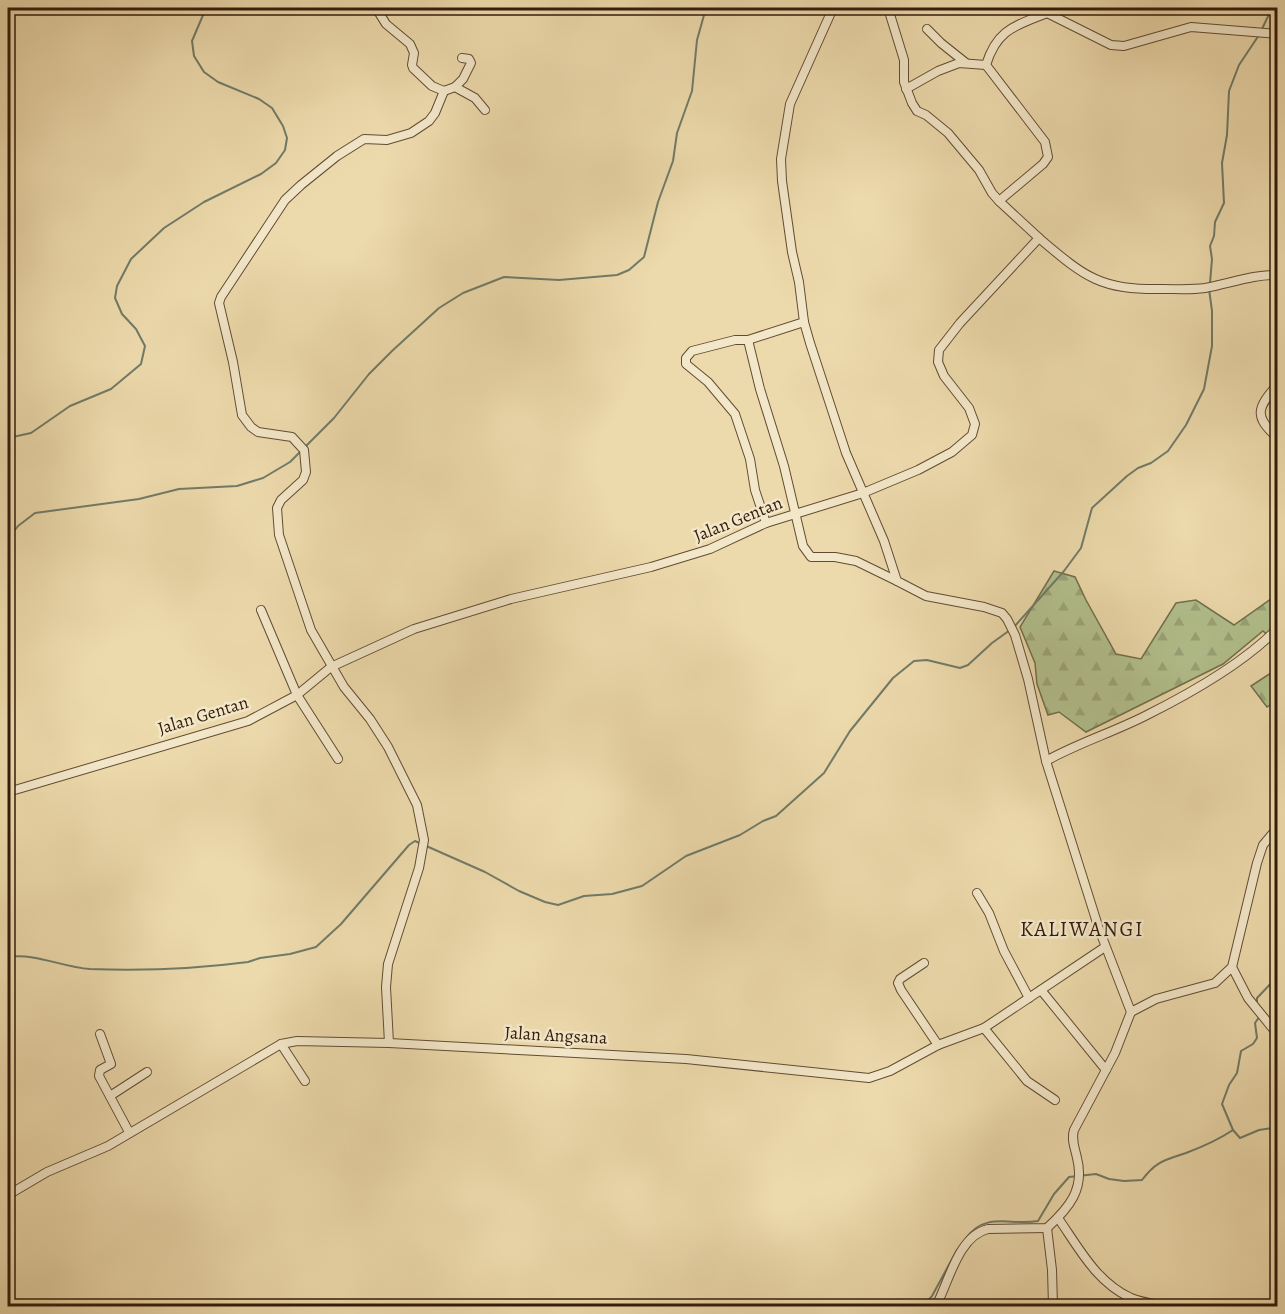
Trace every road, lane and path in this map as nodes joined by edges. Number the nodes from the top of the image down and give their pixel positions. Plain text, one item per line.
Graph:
1 (376, 8) edge
2 (833, 8) edge
3 (888, 8) edge
4 (1047, 10) edge
5 (927, 29) dead end
6 (1278, 34) edge
7 (462, 58) dead end
8 (966, 63) junction
9 (986, 65) junction
10 (455, 87) junction
11 (906, 89) junction
12 (444, 92) junction
13 (484, 110) dead end
14 (999, 201) junction
15 (1039, 238) junction
16 (1277, 273) edge
17 (804, 322) junction
18 (748, 340) junction
19 (1278, 384) edge
20 (1278, 438) edge
21 (863, 493) junction
22 (794, 513) junction
23 (766, 523) junction
24 (897, 581) junction
25 (261, 610) dead end
26 (1278, 628) edge
27 (331, 667) junction
28 (297, 694) junction
29 (338, 759) dead end
30 (1046, 761) junction
31 (8, 792) edge
32 (1278, 827) edge
33 (977, 893) dead end
34 (1105, 947) junction
35 (924, 963) dead end
36 (1232, 967) junction
37 (1041, 990) junction
38 (1029, 998) junction
39 (1131, 1012) junction
40 (984, 1028) junction
41 (100, 1034) dead end
42 (1278, 1035) edge
43 (389, 1043) junction
44 (281, 1044) junction
45 (938, 1045) junction
46 (1106, 1071) junction
47 (147, 1072) dead end
48 (305, 1081) dead end
49 (110, 1096) junction
50 (1054, 1100) dead end
51 (129, 1132) junction
52 (8, 1195) edge
53 (1058, 1218) junction
54 (1047, 1228) junction
55 (936, 1306) edge
56 (1053, 1306) edge
57 (1163, 1306) edge

1 - 12 street
2 - 17 street
3 - 11 street
4 - 6 street
4 - 9 street
5 - 8 street
7 - 10 street
8 - 9 street
8 - 11 street
9 - 14 street
10 - 12 street
10 - 13 street
11 - 14 street
12 - 27 street
14 - 15 street
15 - 16 street
15 - 21 street, Jalan Gentan
17 - 18 street
17 - 21 street
18 - 22 street
18 - 23 street
19 - 20 street
21 - 22 street, Jalan Gentan
21 - 24 street
22 - 23 street, Jalan Gentan
22 - 24 street
23 - 27 street, Jalan Gentan
24 - 30 street
25 - 28 street
26 - 30 street
27 - 28 street, Jalan Gentan
27 - 43 street
28 - 29 street
28 - 31 street, Jalan Gentan
30 - 34 street
32 - 36 street
33 - 38 street
34 - 37 street, Jalan Angsana
34 - 39 street
35 - 45 street
36 - 39 street
36 - 42 street
37 - 38 street, Jalan Angsana
37 - 46 street
38 - 40 street, Jalan Angsana
39 - 46 street
40 - 45 street, Jalan Angsana
40 - 50 street
41 - 49 street
43 - 44 street, Jalan Angsana
43 - 45 street, Jalan Angsana
44 - 48 street
44 - 51 street, Jalan Angsana
46 - 53 street
47 - 49 street
49 - 51 street
51 - 52 street, Jalan Angsana
53 - 54 street
53 - 57 street
54 - 55 street
54 - 56 street

